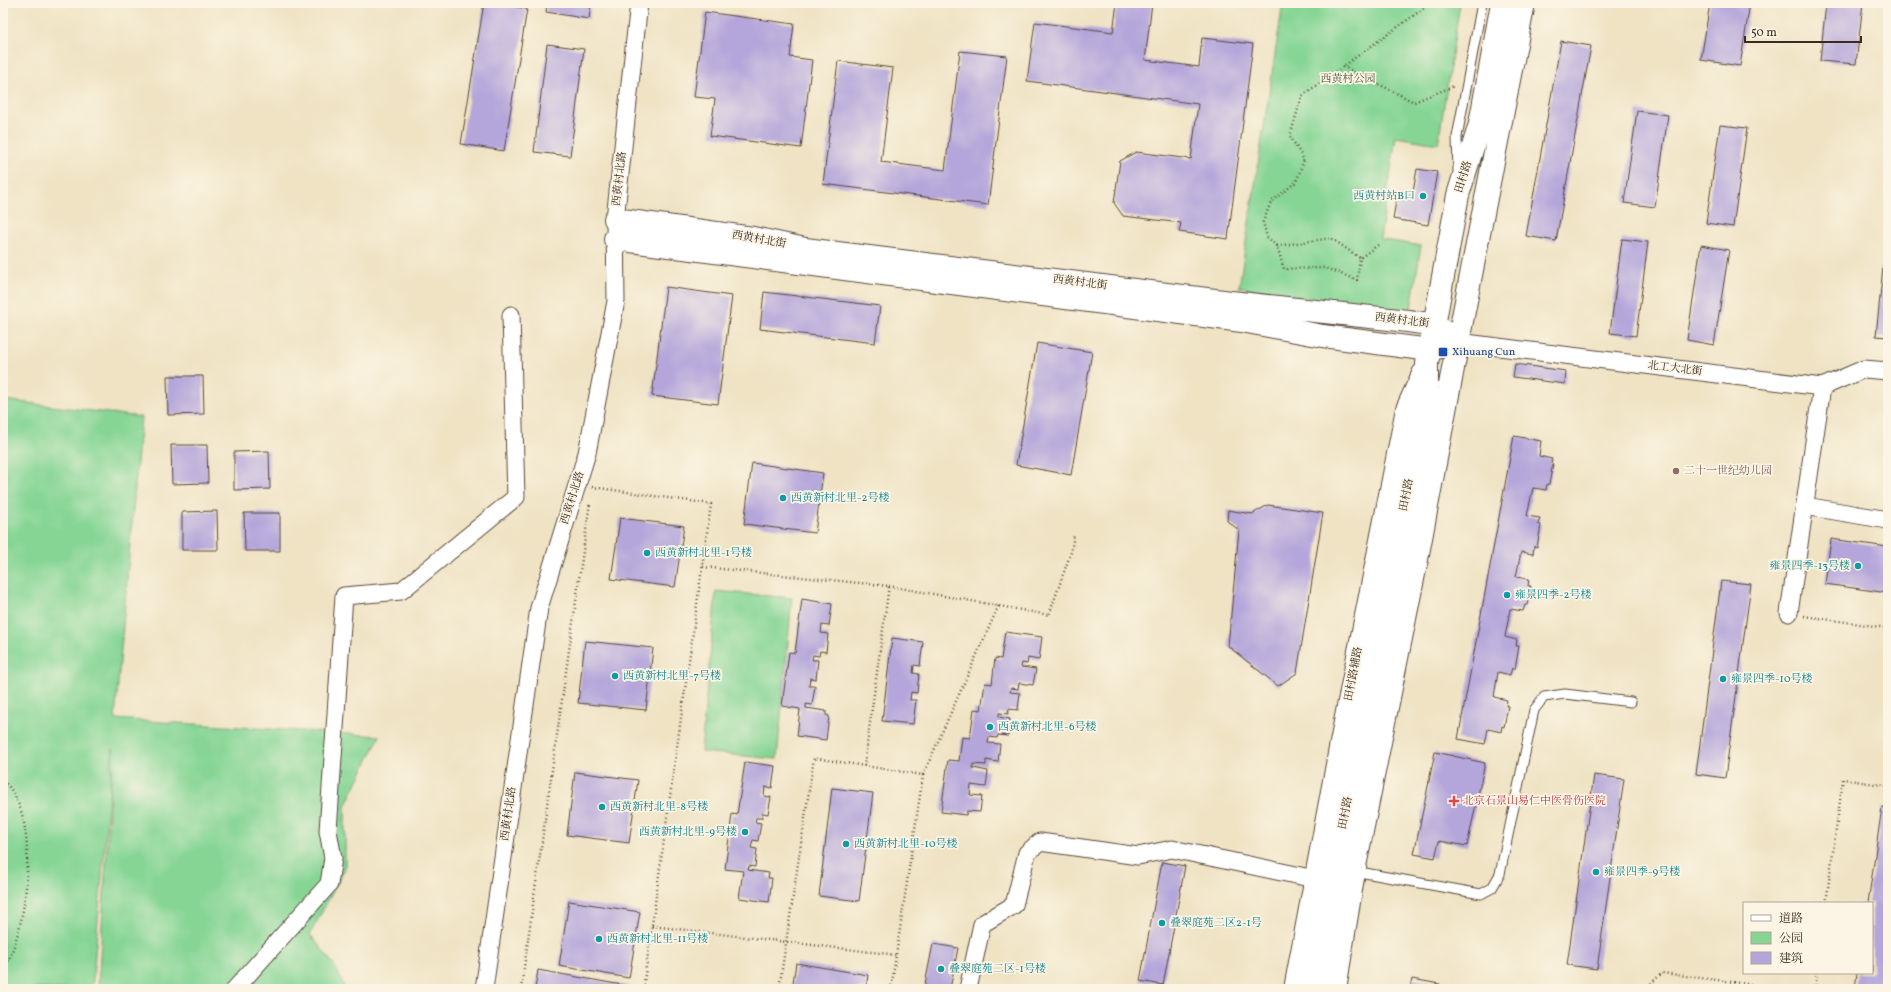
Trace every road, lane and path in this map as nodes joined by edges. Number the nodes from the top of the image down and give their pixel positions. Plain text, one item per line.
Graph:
1 (639, 3) edge
2 (1431, 3) edge
3 (1482, 3) edge
4 (1502, 3) edge
5 (1524, 3) edge
6 (1343, 66) junction
7 (1468, 81) junction
8 (1458, 195) junction
9 (615, 229) junction
10 (1378, 245) dead end
11 (1277, 246) junction
12 (1360, 258) junction
13 (511, 315) dead end
14 (1436, 325) junction
15 (1458, 342) junction
16 (1429, 357) junction
17 (1888, 371) edge
18 (1822, 387) junction
19 (1805, 506) junction
20 (1888, 520) edge
21 (1074, 536) dead end
22 (702, 567) junction
23 (889, 586) junction
24 (999, 606) junction
25 (1789, 613) joint
26 (1888, 628) edge
27 (1631, 702) dead end
28 (864, 766) junction
29 (923, 775) junction
30 (3, 781) edge
31 (1888, 786) edge
32 (1354, 871) junction
33 (1315, 879) junction
34 (1826, 902) edge
35 (652, 926) junction
36 (786, 942) junction
37 (897, 955) junction
38 (1310, 957) junction
39 (3, 970) edge
40 (1817, 974) edge
41 (235, 989) edge
42 (484, 989) edge
43 (522, 989) edge
44 (643, 989) edge
45 (779, 989) edge
46 (891, 989) edge
47 (968, 989) edge
48 (1295, 989) edge
49 (1313, 989) edge
50 (1335, 989) edge
51 (1645, 989) edge
52 (1759, 989) edge
53 (1815, 989) edge

1 - 9 street, 西黄村北路
2 - 6 path
3 - 7 lane
4 - 8 street, 田村路
5 - 15 street, 田村路
6 - 7 path
6 - 11 path
7 - 8 lane
8 - 14 street, 田村路
9 - 14 street, 西黄村北街
9 - 16 street, 西黄村北街
9 - 42 street, 西黄村北路
10 - 12 path
11 - 12 path
11 - 12 path
13 - 41 street
14 - 15 street, 西黄村北街
14 - 16 street, 田村路
15 - 16 street, 西黄村北街
15 - 18 street, 北工大北街
15 - 32 street, 田村路
16 - 33 street, 田村路辅路
16 - 38 street, 田村路
17 - 18 street
18 - 19 street
19 - 20 street
19 - 25 street
21 - 24 path
22 - 23 path
22 - 35 path
22 - 43 path
23 - 24 path
23 - 28 path
24 - 29 path
25 - 26 path
27 - 32 lane
28 - 29 path
28 - 36 path
29 - 37 path
30 - 39 path
31 - 34 path
32 - 50 street, 田村路
33 - 38 street, 田村路辅路
33 - 47 street
35 - 36 path
35 - 44 path
36 - 37 path
36 - 45 path
37 - 46 path
38 - 48 street, 田村路辅路
38 - 49 street, 田村路
40 - 53 path
51 - 52 path

